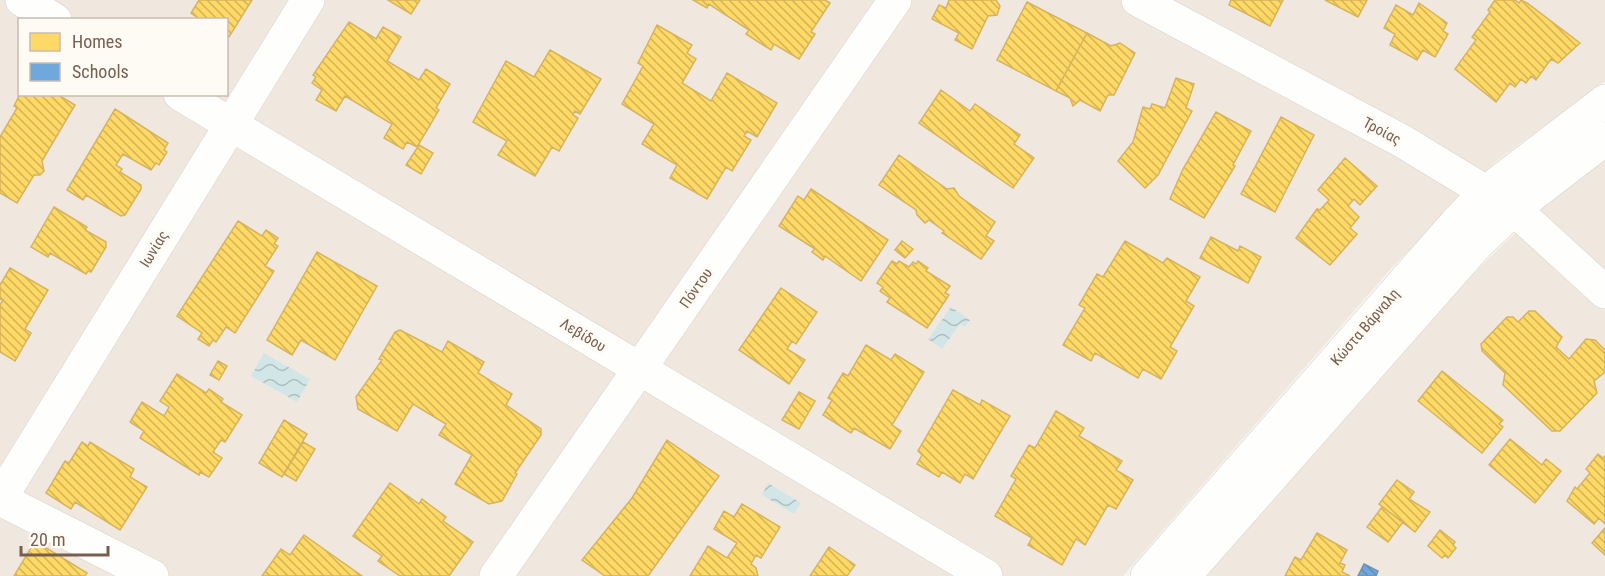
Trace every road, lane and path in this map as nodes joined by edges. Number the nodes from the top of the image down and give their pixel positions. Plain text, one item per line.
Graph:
1 (22, 0) edge
2 (308, 0) edge
3 (895, 0) edge
4 (1138, 0) edge
5 (52, 18) edge
6 (183, 96) edge
7 (1605, 101) edge
8 (231, 125) junction
9 (1605, 139) edge
10 (1486, 192) junction
11 (1514, 209) junction
12 (1605, 292) edge
13 (641, 369) junction
14 (0, 499) edge
15 (152, 576) edge
16 (496, 576) edge
17 (986, 576) edge
18 (1147, 576) edge
19 (1184, 576) edge

1 - 5 street
2 - 8 street, Ιωνίας
3 - 13 street, Πόντου
4 - 10 street, Τροίας
6 - 8 street, Λεβίδου
7 - 10 street, Κώστα Βάρναλη
8 - 13 street, Λεβίδου
8 - 14 street, Ιωνίας
9 - 11 street, Κώστα Βάρναλη
10 - 11 street, Τροίας
10 - 18 street, Κώστα Βάρναλη
11 - 12 street, Τροίας
11 - 19 street, Κώστα Βάρναλη
13 - 16 street, Πόντου
13 - 17 street, Λεβίδου
14 - 15 street

